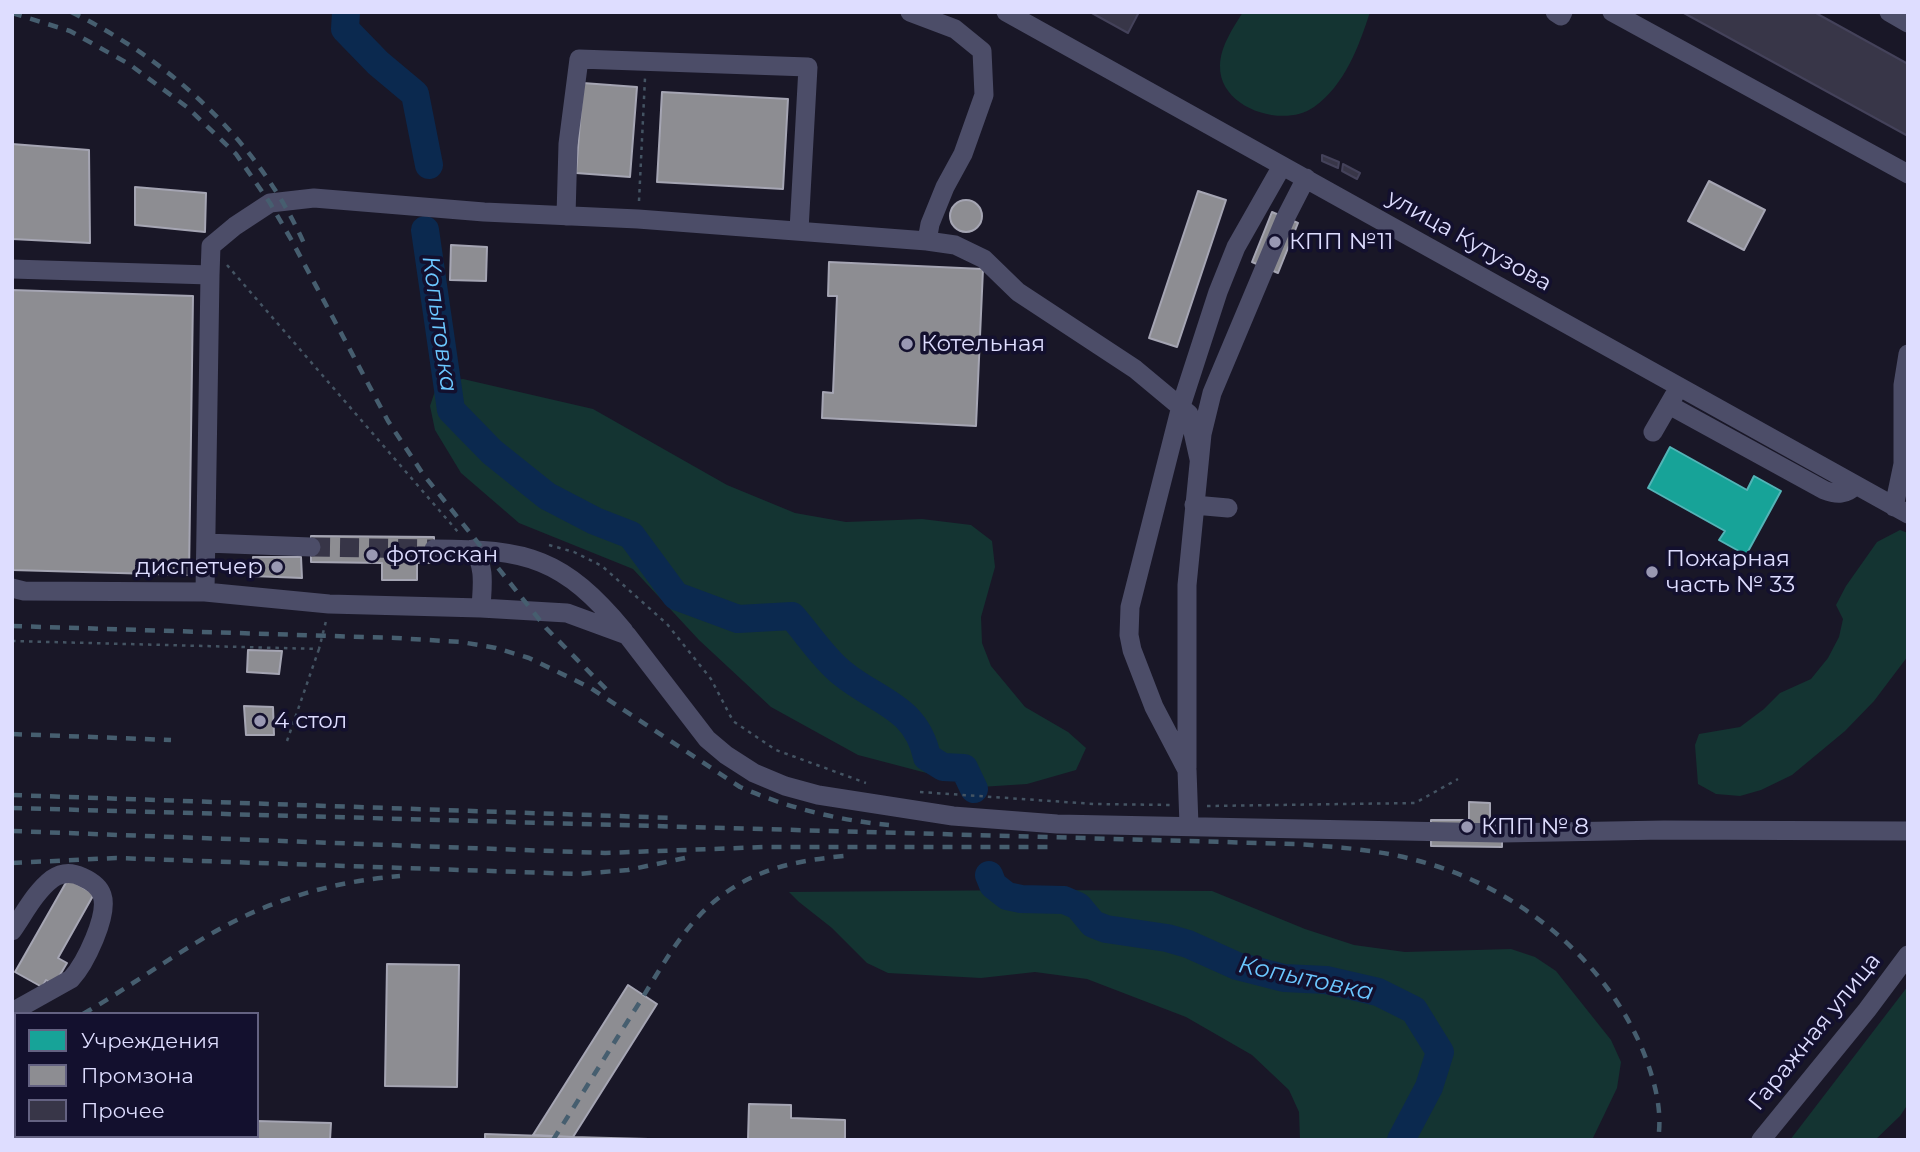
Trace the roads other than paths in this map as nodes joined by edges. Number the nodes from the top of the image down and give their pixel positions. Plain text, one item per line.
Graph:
1 (910, 12) edge
2 (1006, 12) edge
3 (1555, 12) edge
4 (1563, 12) edge
5 (1612, 12) edge
6 (1889, 12) edge
7 (1908, 23) edge
8 (1282, 166) junction
9 (1908, 174) edge
10 (1306, 178) junction
11 (566, 216) junction
12 (799, 230) junction
13 (927, 242) junction
14 (12, 269) edge
15 (210, 275) junction
16 (1908, 354) edge
17 (1679, 387) junction
18 (1212, 393) junction
19 (1669, 405) junction
20 (1181, 406) junction
21 (1193, 425) junction
22 (1653, 432) dead end
23 (1199, 459) junction
24 (1164, 472) junction
25 (1856, 485) junction
26 (1194, 505) junction
27 (1228, 508) dead end
28 (1901, 510) edge
29 (206, 543) junction
30 (311, 547) tunnel mouth
31 (434, 549) tunnel mouth
32 (473, 549) junction
33 (12, 588) edge
34 (205, 592) junction
35 (481, 608) junction
36 (627, 635) junction
37 (1186, 770) junction
38 (1189, 815) junction
39 (1908, 831) edge
40 (12, 930) edge
41 (1908, 955) edge
42 (12, 1012) edge
43 (1761, 1140) edge

1 - 13 street
2 - 8 street, улица Кутузова
3 - 4 street
5 - 9 street
6 - 7 street
8 - 10 street, улица Кутузова
8 - 20 street
10 - 17 street, улица Кутузова
10 - 18 street
11 - 12 street
11 - 12 street
11 - 15 street
12 - 13 street
13 - 20 street
14 - 15 street
15 - 29 street
16 - 28 street
17 - 19 street
17 - 25 street, улица Кутузова
18 - 21 street
18 - 23 street
19 - 22 street
19 - 25 street
20 - 21 street
20 - 24 street
21 - 23 street
21 - 24 street
23 - 26 street
24 - 37 street
25 - 28 street, улица Кутузова
26 - 27 street
26 - 37 street
29 - 30 street
29 - 34 street
31 - 32 street
32 - 35 street
32 - 36 street
33 - 34 street
34 - 35 street
35 - 36 street
36 - 38 street
37 - 38 street
38 - 39 street
40 - 42 street
41 - 43 street, Гаражная улица

